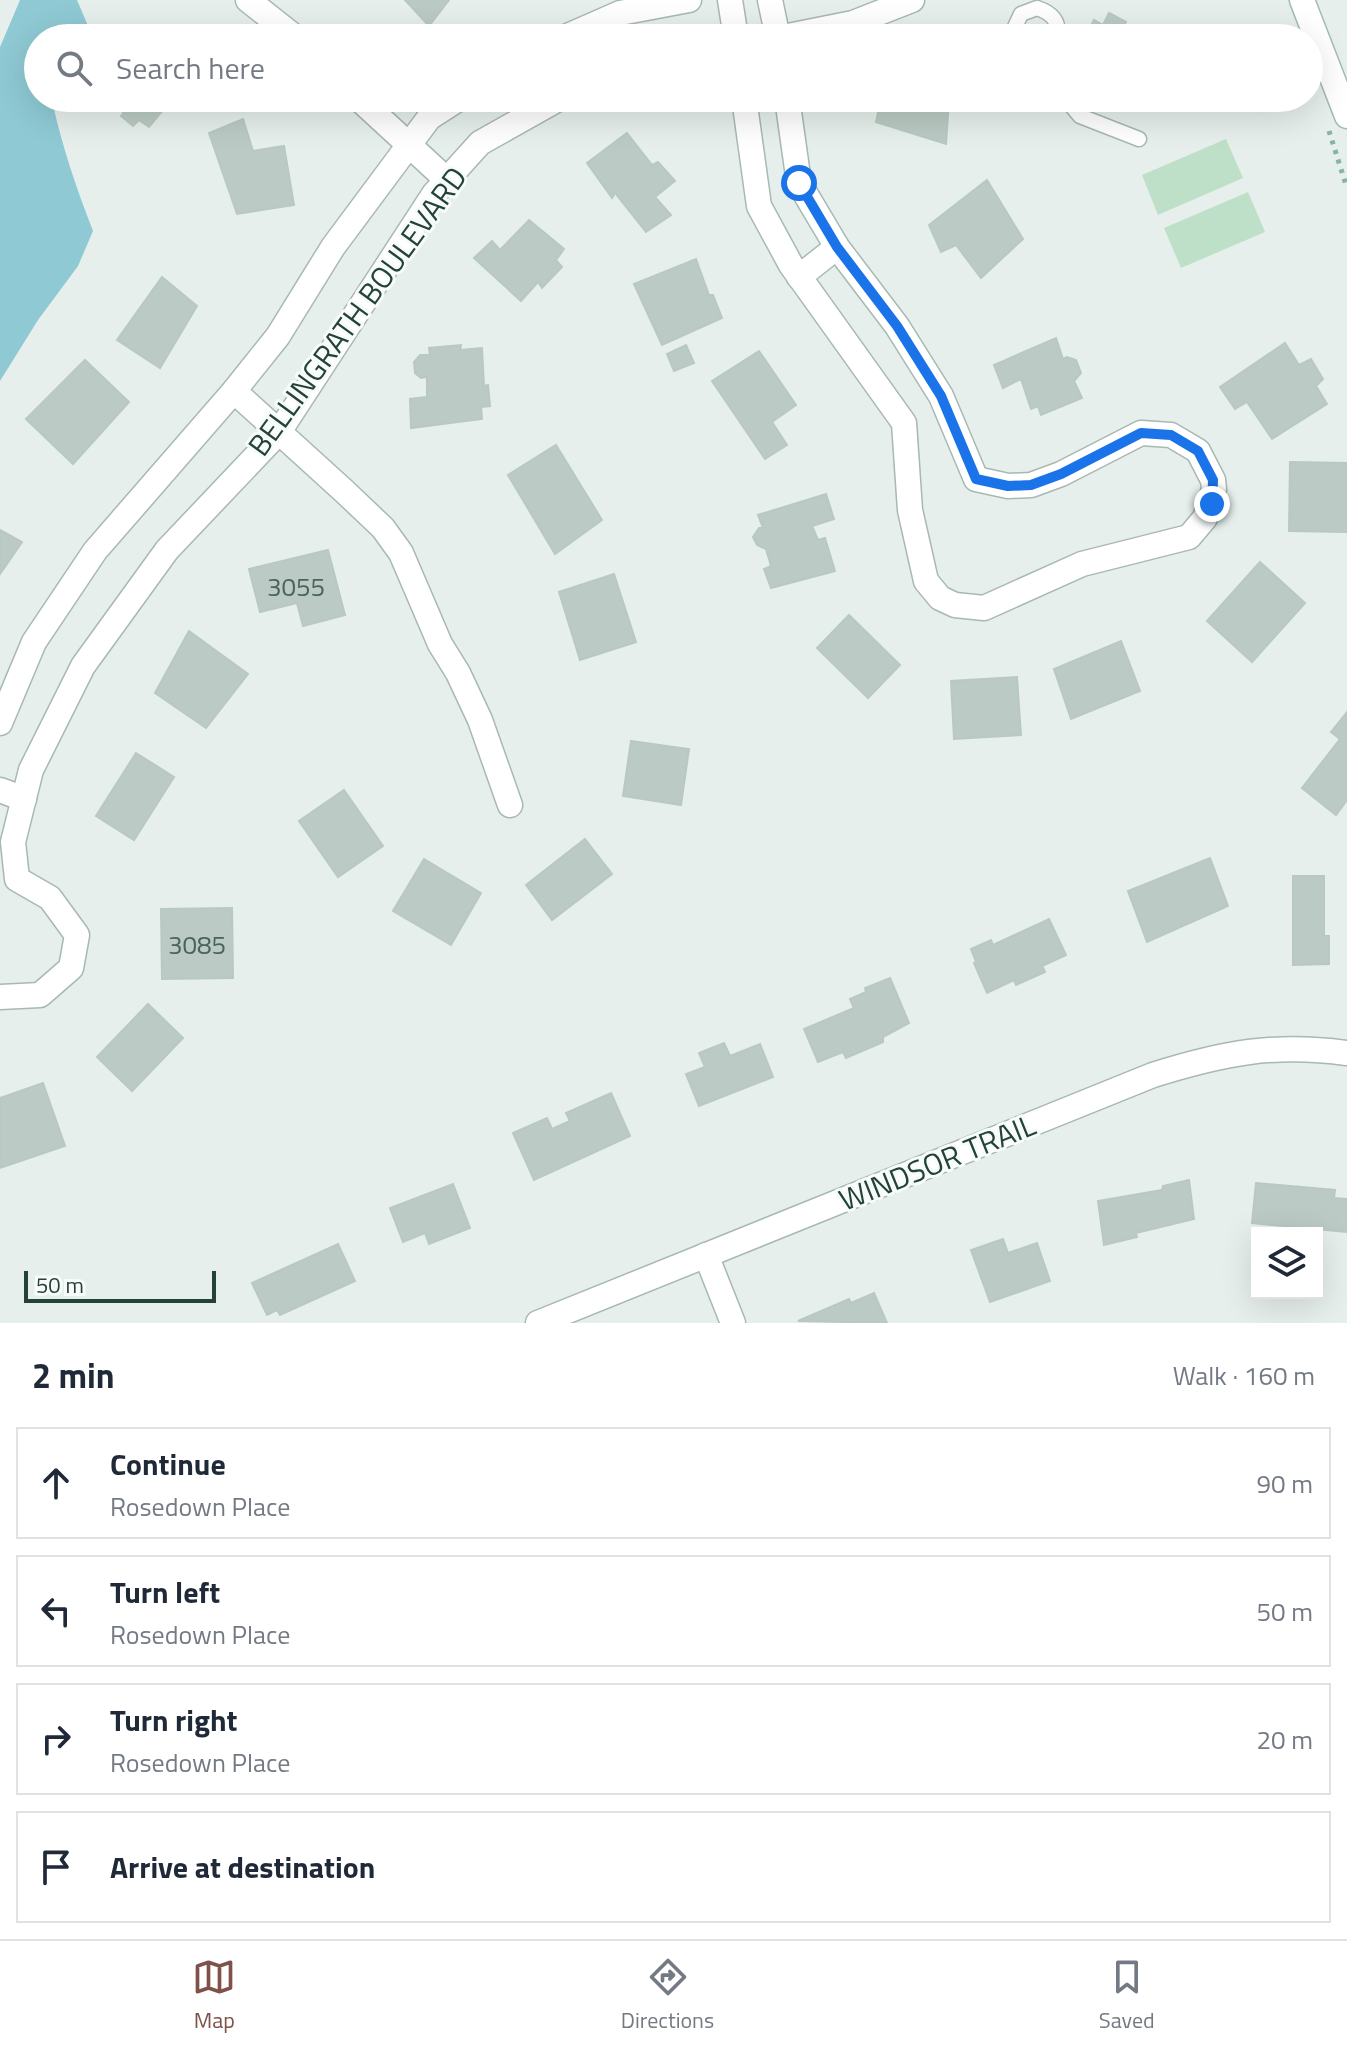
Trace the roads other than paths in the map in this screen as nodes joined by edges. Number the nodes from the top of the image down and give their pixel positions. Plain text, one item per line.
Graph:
1 (248, 0) edge
2 (689, 0) edge
3 (730, 0) edge
4 (770, 0) edge
5 (912, 0) edge
6 (1302, 0) edge
7 (1036, 4) edge
8 (278, 24) edge
9 (595, 24) edge
10 (734, 24) edge
11 (775, 24) edge
12 (848, 24) edge
13 (1016, 24) edge
14 (1057, 24) edge
15 (1309, 24) edge
16 (1323, 73) edge
17 (373, 112) edge
18 (438, 112) edge
19 (534, 112) edge
20 (746, 112) edge
21 (789, 112) edge
22 (1077, 112) edge
23 (1337, 121) edge
24 (1139, 139) dead end
25 (409, 147) junction
26 (447, 180) junction
27 (837, 247) junction
28 (799, 277) junction
29 (234, 391) junction
30 (279, 432) junction
31 (0, 723) edge
32 (0, 790) edge
33 (24, 799) junction
34 (510, 805) dead end
35 (0, 997) edge
36 (1347, 1053) edge
37 (706, 1255) junction
38 (538, 1323) edge
39 (733, 1323) edge

1 - 8 street
2 - 9 street
3 - 10 street
4 - 11 street
5 - 12 street
6 - 15 street
7 - 13 lane
7 - 14 lane
16 - 23 street
17 - 25 street
18 - 25 street, BELLINGRATH BOULEVARD
19 - 26 street, BELLINGRATH BOULEVARD
20 - 28 street
21 - 27 street
22 - 24 lane
25 - 26 street
25 - 29 street, BELLINGRATH BOULEVARD
26 - 30 street, BELLINGRATH BOULEVARD
27 - 28 street
27 - 28 street
29 - 30 street
29 - 31 street, BELLINGRATH BOULEVARD
30 - 33 street, BELLINGRATH BOULEVARD
30 - 34 street
32 - 33 street
33 - 35 street, BELLINGRATH BOULEVARD
36 - 37 street, WINDSOR TRAIL
37 - 38 street, WINDSOR TRAIL
37 - 39 street

